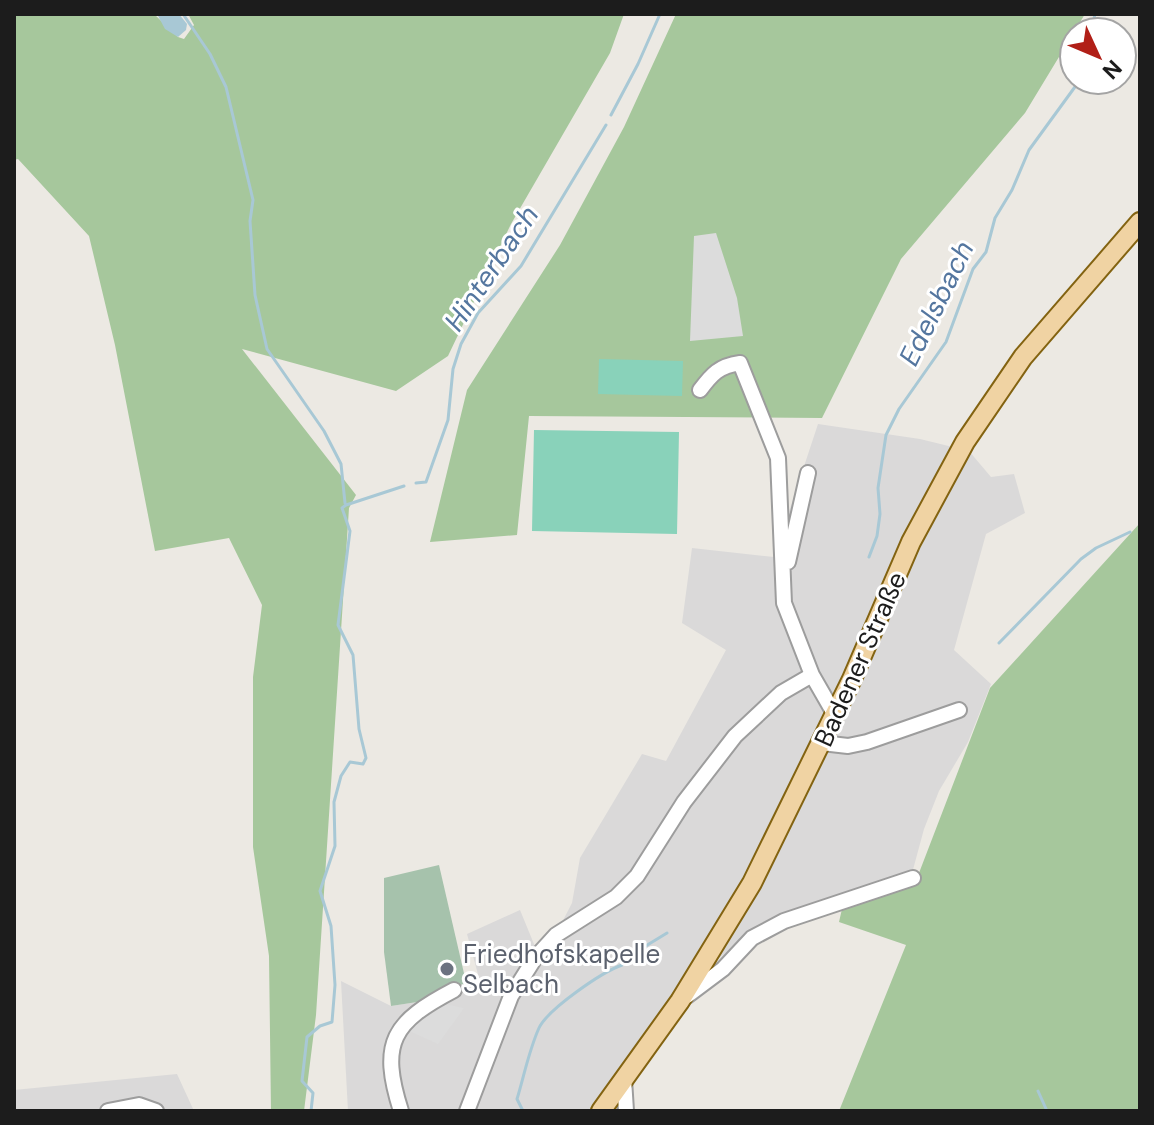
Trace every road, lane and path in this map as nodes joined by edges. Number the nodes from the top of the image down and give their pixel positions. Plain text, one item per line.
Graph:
1 (1140, 222) edge
2 (700, 390) dead end
3 (808, 473) dead end
4 (782, 586) junction
5 (812, 675) junction
6 (959, 710) dead end
7 (835, 715) junction
8 (822, 743) junction
9 (913, 878) dead end
10 (454, 990) dead end
11 (680, 1001) junction
12 (624, 1079) junction
13 (108, 1111) edge
14 (156, 1111) edge
15 (401, 1111) edge
16 (467, 1111) edge
17 (601, 1111) edge
18 (626, 1111) edge

1 - 7 main road, Badener Straße
2 - 4 street
3 - 4 street
4 - 5 street
5 - 7 street
5 - 16 street
6 - 8 street
7 - 8 main road, Badener Straße
8 - 11 main road, Badener Straße
9 - 11 street
10 - 15 street
11 - 12 main road, Badener Straße
12 - 17 main road, Badener Straße
12 - 18 street
13 - 14 street

